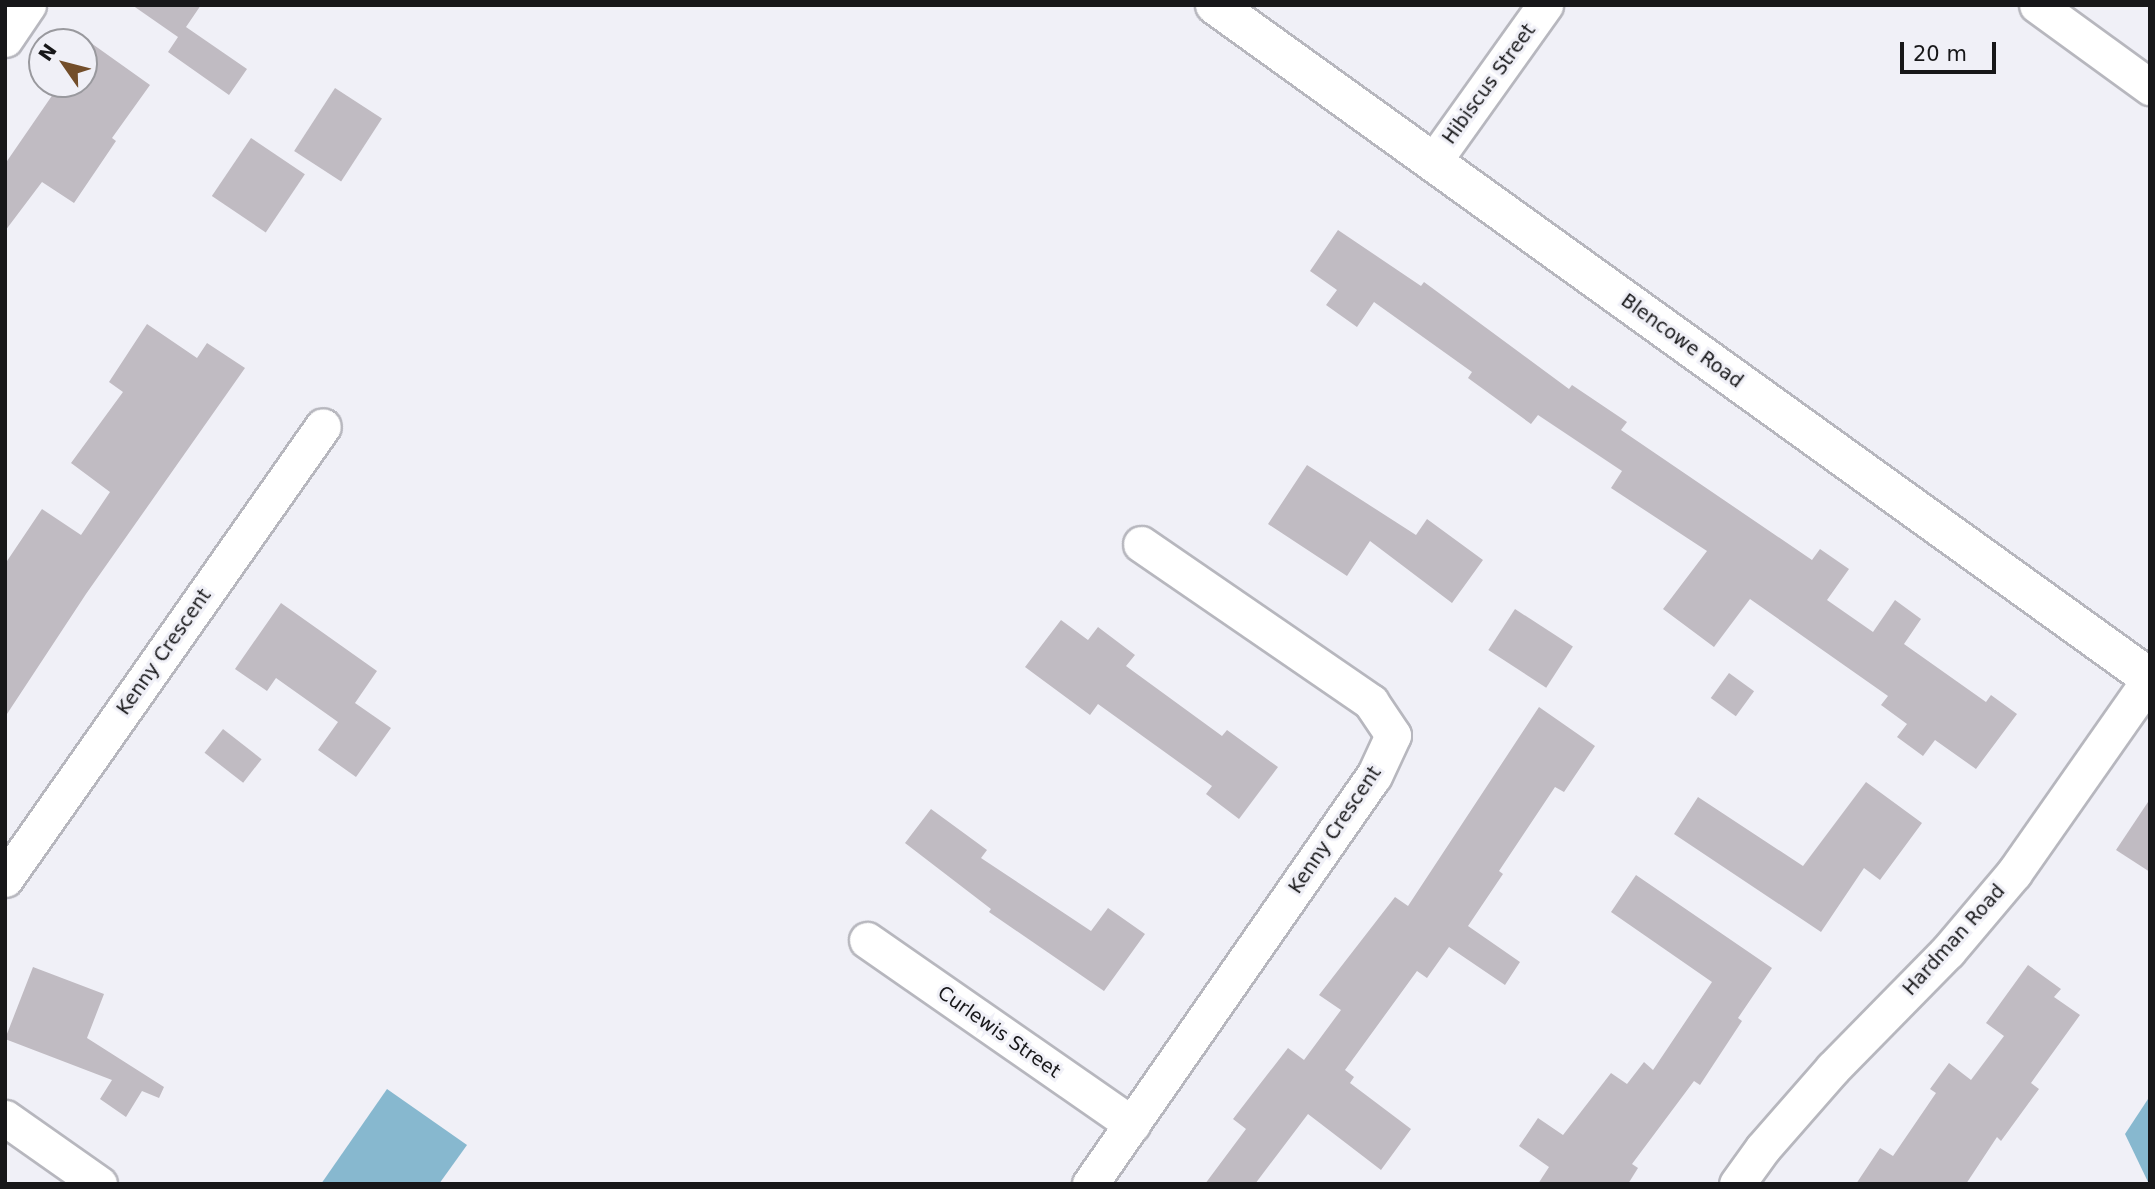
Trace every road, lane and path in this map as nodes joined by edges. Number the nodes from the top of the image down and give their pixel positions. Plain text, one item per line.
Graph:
1 (29, 5) edge
2 (1215, 5) edge
3 (1545, 5) edge
4 (2037, 5) edge
5 (5, 39) edge
6 (2150, 86) edge
7 (1433, 162) junction
8 (323, 426) dead end
9 (1141, 544) dead end
10 (2150, 678) edge
11 (5, 879) edge
12 (867, 940) dead end
13 (5, 1118) edge
14 (1132, 1124) junction
15 (99, 1184) edge
16 (1090, 1184) edge
17 (1737, 1184) edge

1 - 5 street
2 - 7 street, Blencowe Road
3 - 7 street, Hibiscus Street
4 - 6 street
7 - 10 street, Blencowe Road
8 - 11 street, Kenny Crescent
9 - 14 street, Kenny Crescent
10 - 17 street, Hardman Road
12 - 14 street, Curlewis Street
13 - 15 street
14 - 16 street, Kenny Crescent

